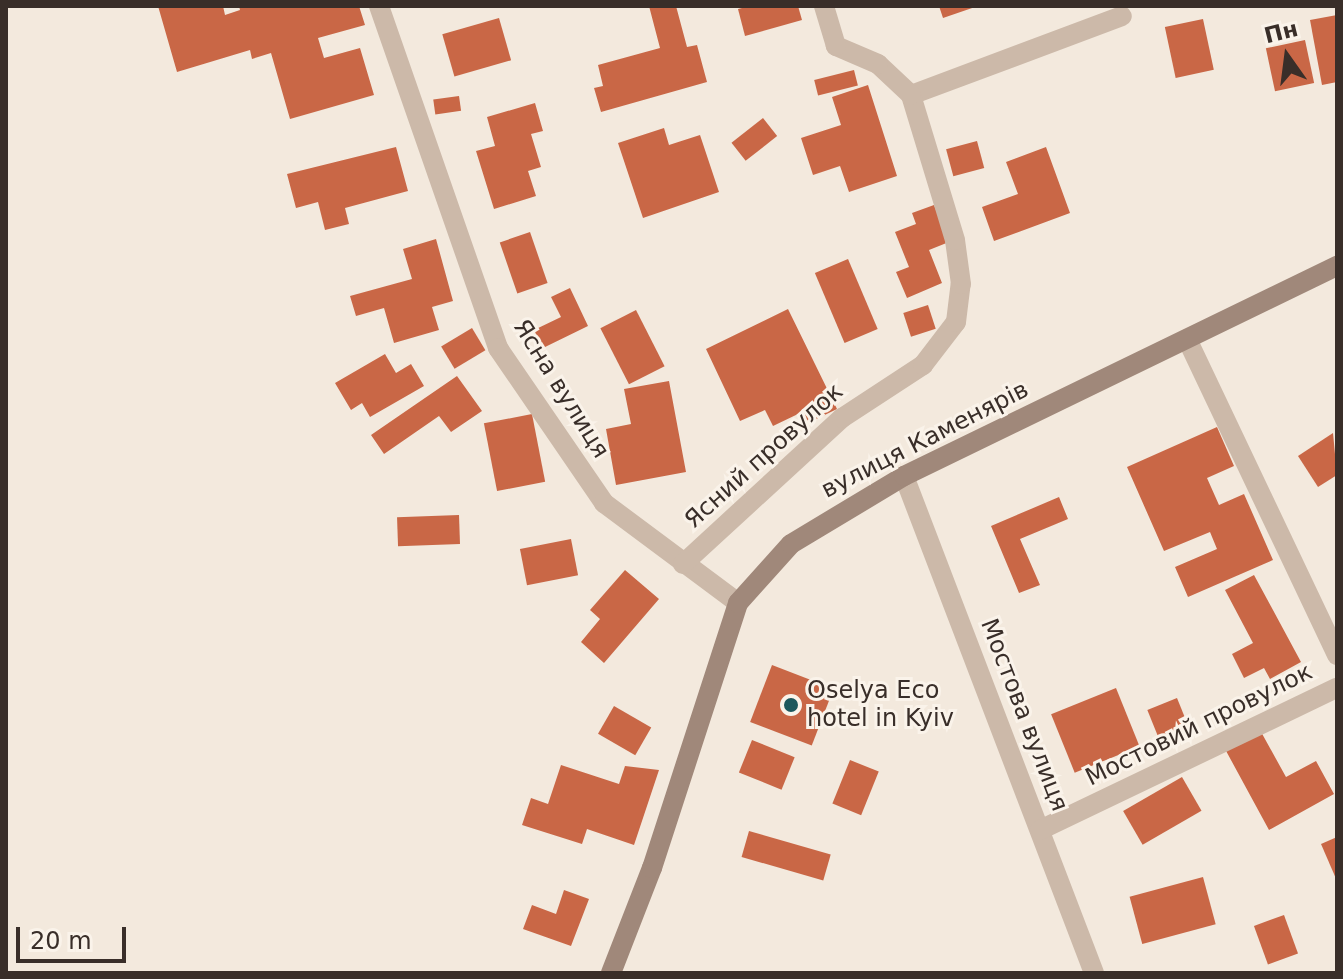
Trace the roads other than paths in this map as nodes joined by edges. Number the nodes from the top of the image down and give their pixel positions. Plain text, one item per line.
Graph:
1 (379, 6) edge
2 (824, 6) edge
3 (1122, 16) dead end
4 (911, 95) junction
5 (1337, 266) edge
6 (1187, 339) junction
7 (904, 476) junction
8 (683, 564) junction
9 (738, 603) junction
10 (1337, 655) edge
11 (1337, 688) edge
12 (1040, 830) junction
13 (611, 973) edge
14 (1094, 973) edge

1 - 8 street, Ясна вулиця
2 - 4 street, Ясний провулок
3 - 4 street
4 - 8 street, Ясний провулок
5 - 6 street, вулиця Каменярів
6 - 7 street, вулиця Каменярів
6 - 10 street, Мостовий провулок
7 - 9 street, вулиця Каменярів
7 - 12 street, Мостова вулиця
8 - 9 street, Ясна вулиця
9 - 13 street, вулиця Каменярів
11 - 12 street, Мостовий провулок
12 - 14 street, Мостова вулиця

